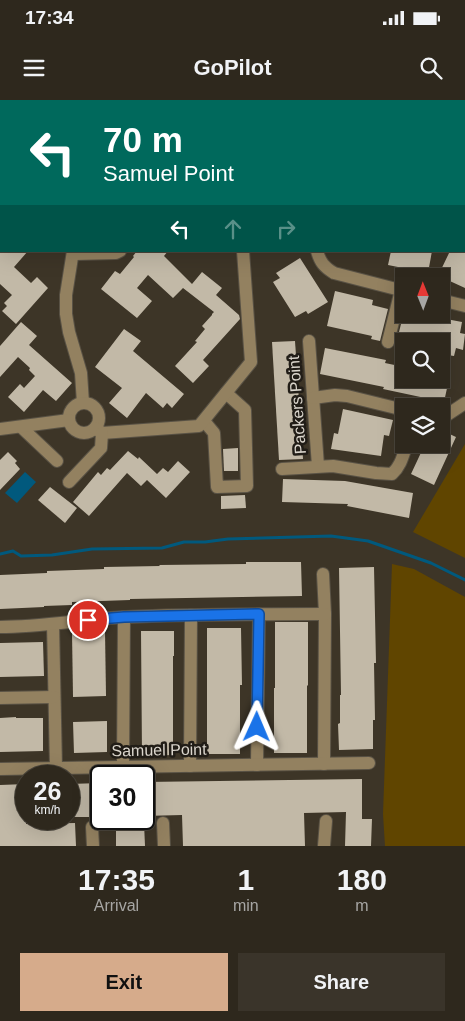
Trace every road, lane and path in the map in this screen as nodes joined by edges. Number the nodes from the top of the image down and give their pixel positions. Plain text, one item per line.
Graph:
1 (119, 252) edge
2 (243, 252) edge
3 (317, 252) edge
4 (73, 253) edge
5 (395, 288) edge
6 (450, 302) edge
7 (465, 306) edge
8 (395, 316) edge
9 (309, 342) dead end
10 (388, 342) dead end
11 (226, 393) junction
12 (313, 398) junction
13 (465, 403) edge
14 (83, 404) junction
15 (395, 408) edge
16 (450, 414) edge
17 (69, 420) junction
18 (204, 420) junction
19 (21, 427) junction
20 (0, 429) edge
21 (99, 431) junction
22 (404, 453) edge
23 (57, 461) dead end
24 (318, 466) junction
25 (282, 469) dead end
26 (69, 482) dead end
27 (323, 574) dead end
28 (259, 614) junction
29 (325, 614) junction
30 (191, 615) junction
31 (124, 617) junction
32 (53, 624) junction
33 (0, 627) edge
34 (54, 697) junction
35 (0, 698) edge
36 (370, 763) dead end
37 (324, 764) junction
38 (56, 765) edge
39 (123, 765) edge
40 (257, 765) junction
41 (190, 766) junction
42 (155, 767) edge
43 (0, 769) edge
44 (15, 769) edge
45 (326, 821) dead end
46 (163, 823) dead end
47 (92, 830) edge
48 (93, 846) edge
49 (164, 846) edge
50 (324, 846) edge

1 - 4 street
2 - 11 street
3 - 5 street
4 - 14 street
6 - 7 street
8 - 10 street
9 - 12 street, Packers Point
11 - 18 street
11 - 18 street
12 - 15 street
12 - 24 street, Packers Point
13 - 16 street
14 - 17 street
14 - 21 street
17 - 19 street
17 - 21 street
18 - 21 street
19 - 20 street
19 - 23 street
21 - 26 street
22 - 24 street
24 - 25 street
27 - 29 street
28 - 29 street
28 - 30 street
28 - 40 street
29 - 37 street
30 - 31 street
30 - 41 street
31 - 32 street
31 - 39 street
32 - 33 street
32 - 34 street
34 - 35 street
34 - 38 street
36 - 37 street, Samuel Point
37 - 40 street, Samuel Point
40 - 41 street, Samuel Point
41 - 42 street, Samuel Point
43 - 44 street, Samuel Point
45 - 50 street
46 - 49 street
47 - 48 street

